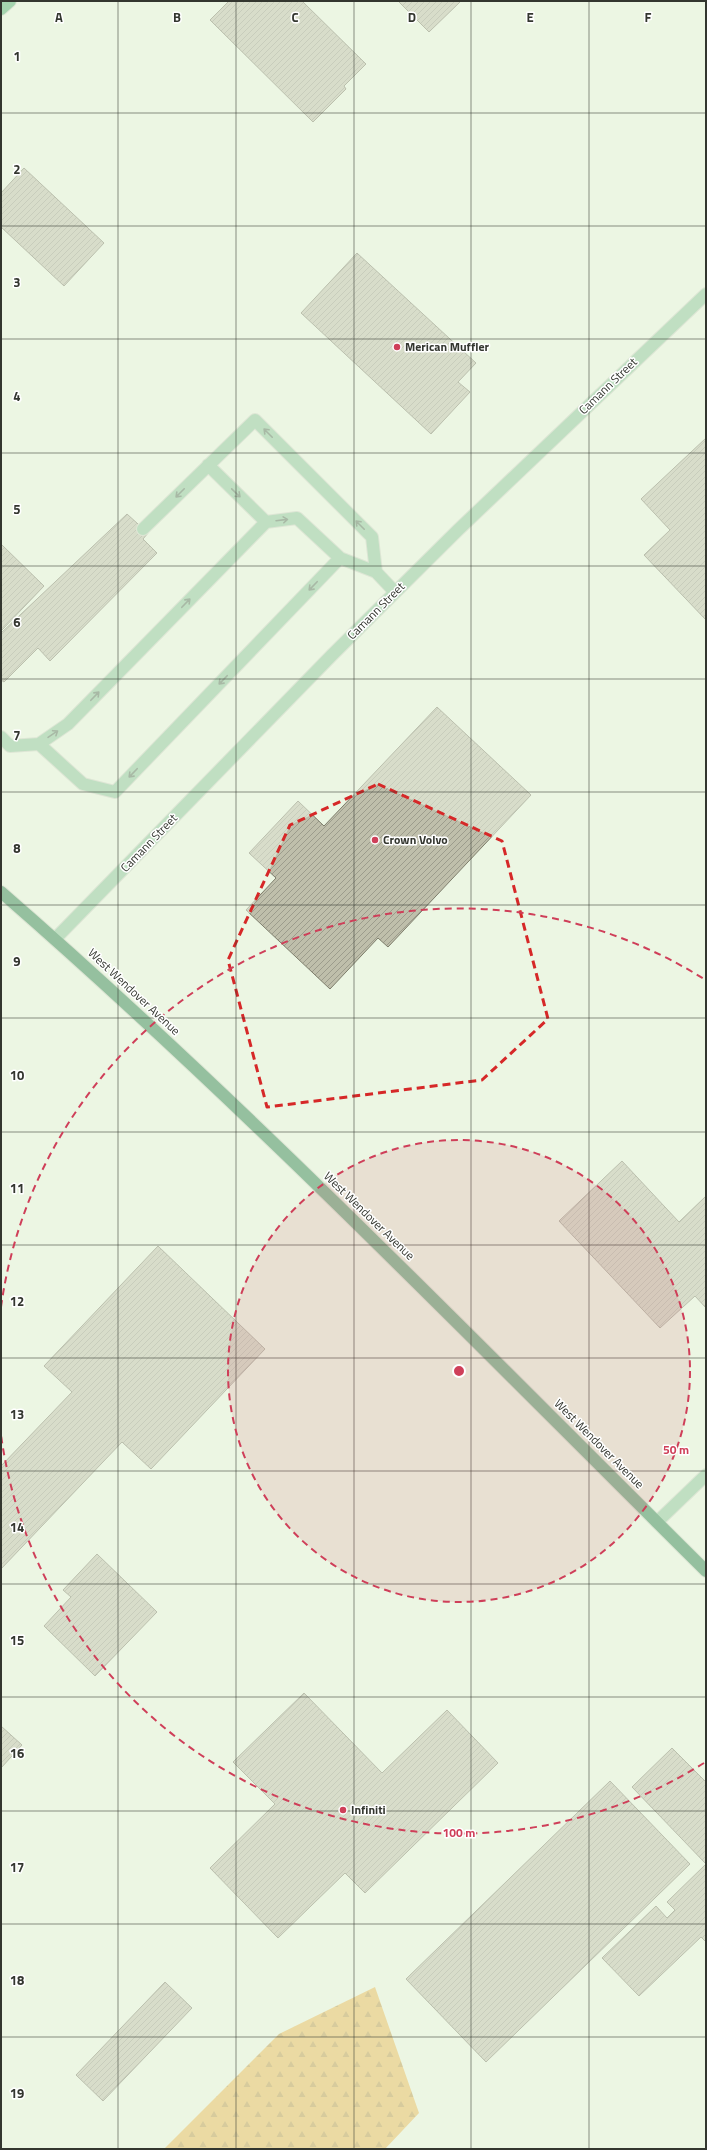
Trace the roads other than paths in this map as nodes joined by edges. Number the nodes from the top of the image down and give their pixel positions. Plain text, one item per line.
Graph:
1 (10, 1) edge
2 (1, 9) edge
3 (706, 294) edge
4 (208, 466) junction
5 (266, 522) junction
6 (143, 529) dead end
7 (340, 558) junction
8 (376, 572) junction
9 (395, 592) junction
10 (1, 737) edge
11 (39, 744) junction
12 (1, 892) edge
13 (55, 939) junction
14 (706, 1475) edge
15 (657, 1522) junction
16 (706, 1571) edge

1 - 2 street
3 - 9 street, Camann Street
4 -> 5 street
4 -> 6 street
8 -> 4 street
5 -> 7 street
11 -> 5 street
7 - 8 street
7 -> 11 street
8 - 9 street
9 - 13 street, Camann Street
10 - 11 street
12 - 13 highway, West Wendover Avenue
13 - 15 highway, West Wendover Avenue
14 - 15 street
15 - 16 highway, West Wendover Avenue

